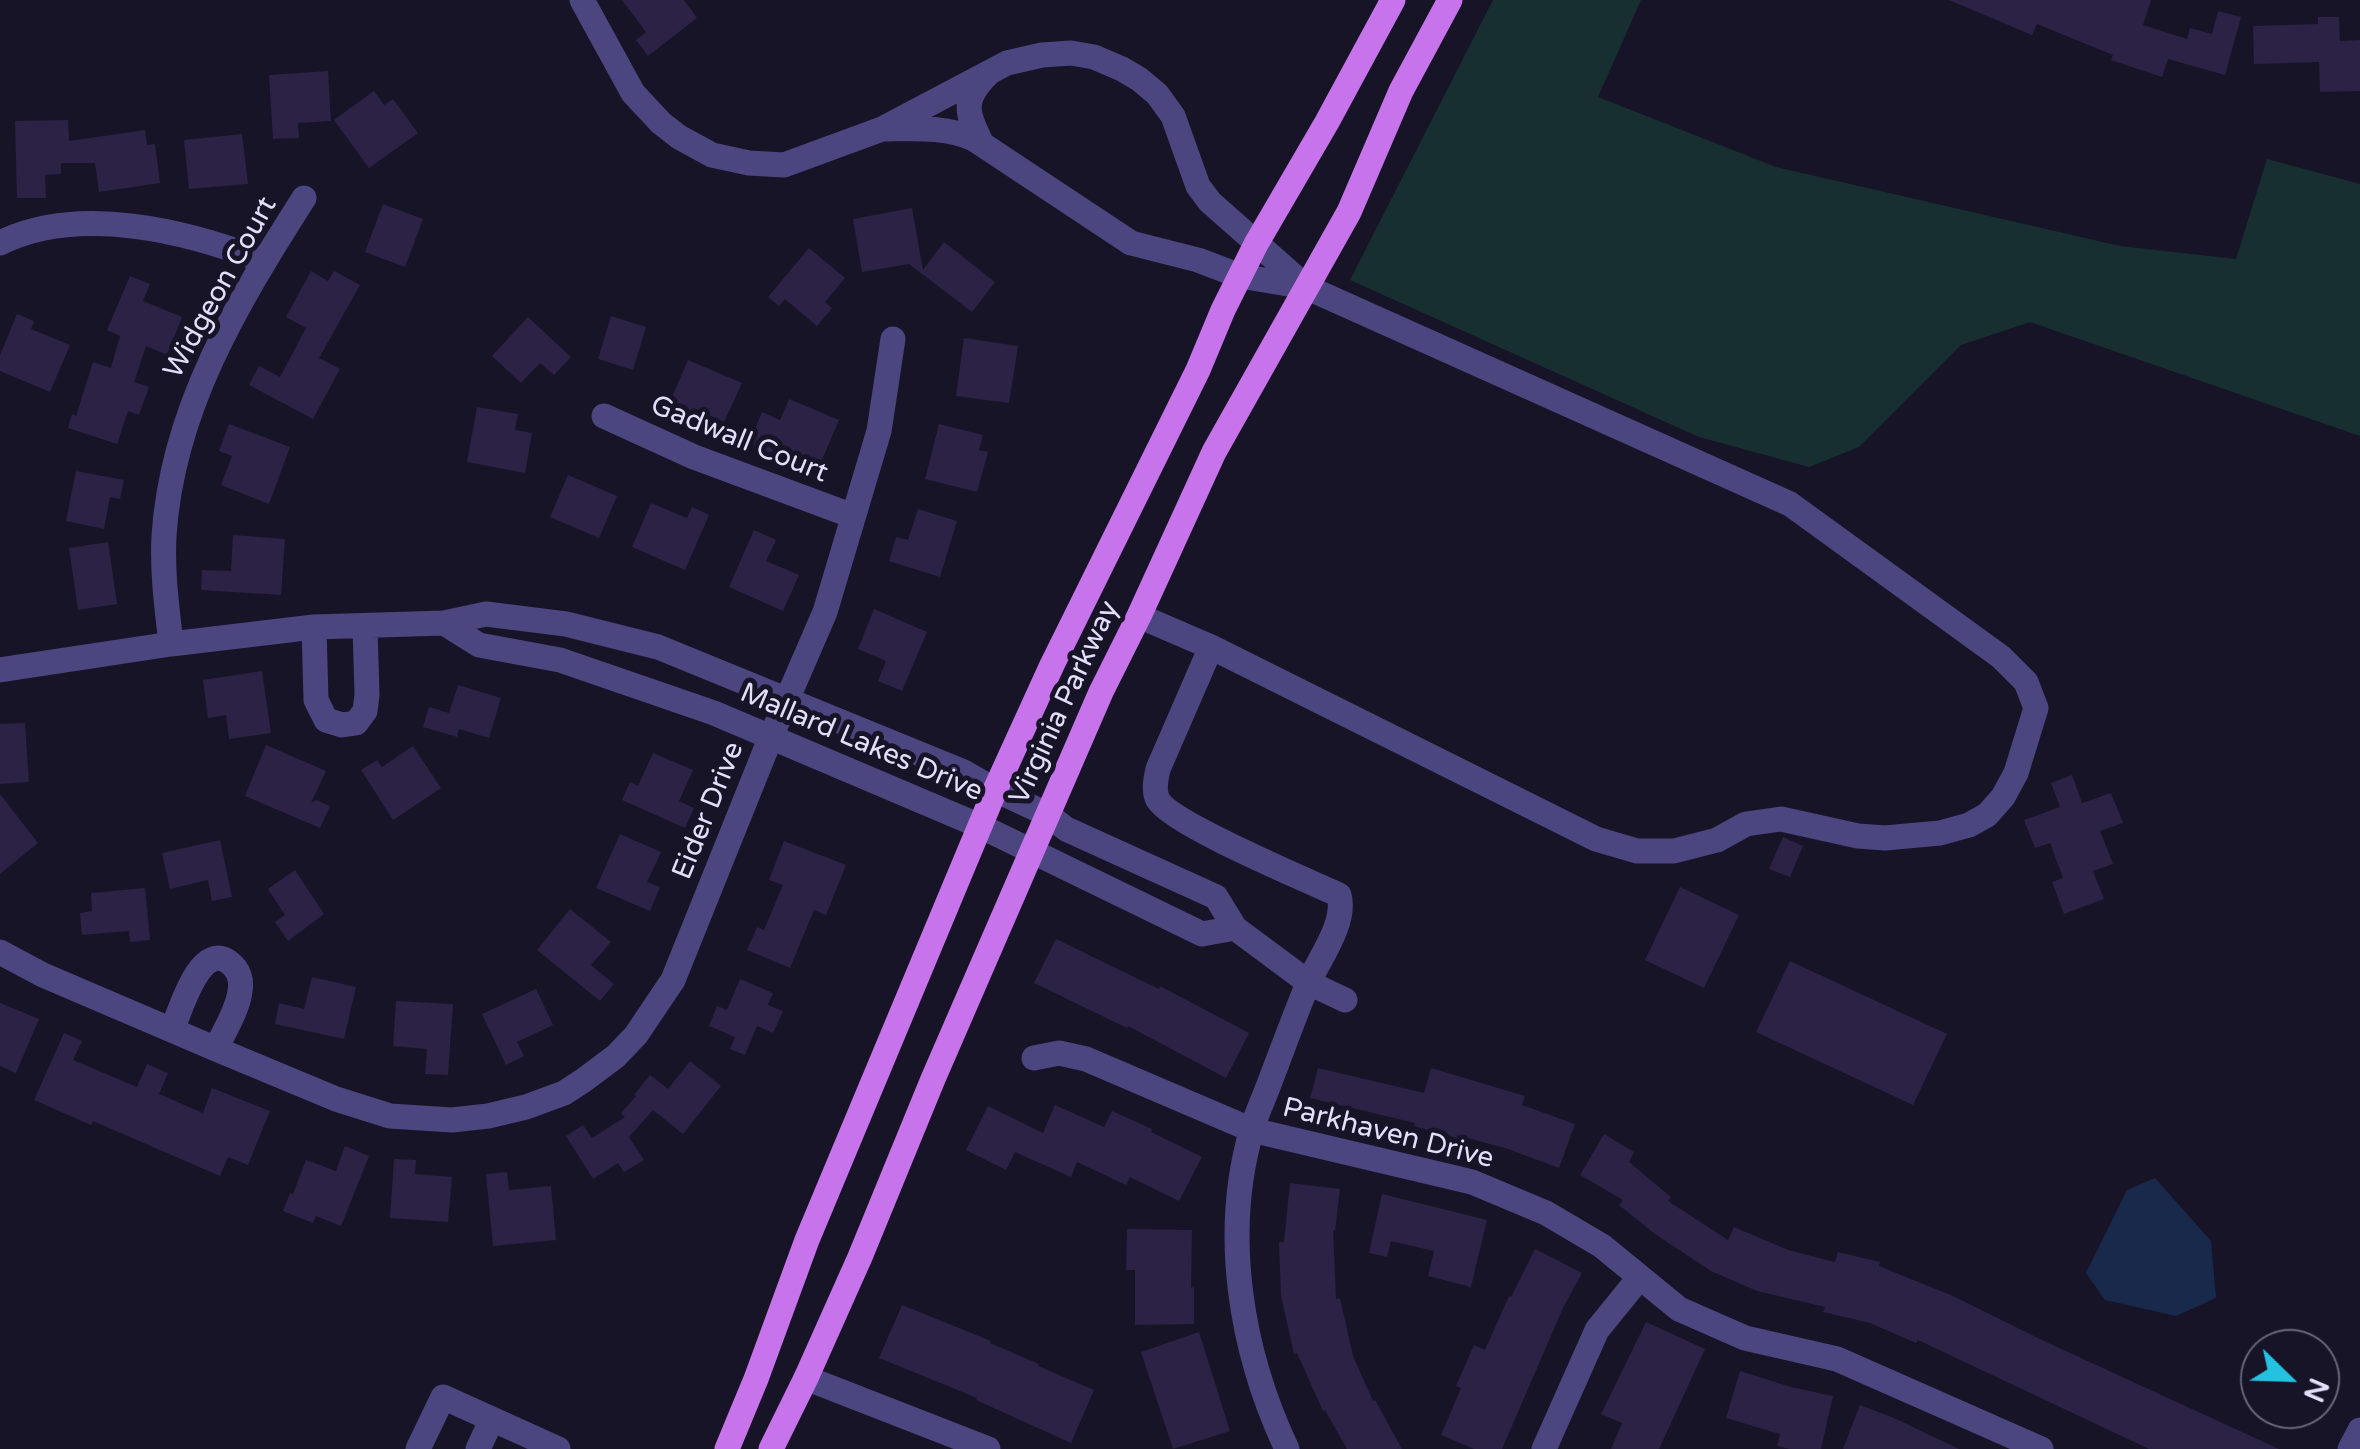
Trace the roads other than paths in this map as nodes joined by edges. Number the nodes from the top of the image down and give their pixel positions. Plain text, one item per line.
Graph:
1 (582, 0) edge
2 (1393, 0) edge
3 (1450, 0) edge
4 (991, 71) junction
5 (882, 129) junction
6 (982, 144) junction
7 (304, 198) dead end
8 (0, 243) edge
9 (1256, 244) junction
10 (264, 261) junction
11 (1240, 276) junction
12 (1306, 286) junction
13 (893, 339) dead end
14 (604, 416) dead end
15 (853, 516) junction
16 (1139, 616) junction
17 (444, 623) junction
18 (364, 626) junction
19 (314, 627) junction
20 (171, 644) junction
21 (1211, 647) junction
22 (0, 670) edge
23 (788, 698) junction
24 (770, 739) junction
25 (995, 790) junction
26 (1047, 814) junction
27 (980, 826) junction
28 (1032, 850) junction
29 (1235, 928) junction
30 (0, 952) edge
31 (1309, 982) junction
32 (1345, 1000) dead end
33 (172, 1030) junction
34 (216, 1049) junction
35 (1034, 1058) dead end
36 (1252, 1130) junction
37 (1640, 1277) junction
38 (806, 1378) junction
39 (2360, 1430) edge
40 (502, 1432) edge
41 (1285, 1448) edge
42 (418, 1449) edge
43 (478, 1449) edge
44 (558, 1449) edge
45 (727, 1449) edge
46 (771, 1449) edge
47 (988, 1449) edge
48 (1544, 1449) edge
49 (2040, 1449) edge
50 (2350, 1449) edge

1 - 5 street
2 - 9 main road, Virginia Parkway
3 - 12 main road, Virginia Parkway
4 - 5 street
4 - 6 street
4 - 9 street
5 - 6 street
6 - 11 street
7 - 10 street, Widgeon Court
8 - 10 street
9 - 11 main road, Virginia Parkway
9 - 12 street
10 - 20 street, Widgeon Court
11 - 12 street
11 - 25 main road, Virginia Parkway
12 - 16 main road, Virginia Parkway
12 - 21 street
13 - 15 street, Eider Drive
14 - 15 street, Gadwall Court
15 - 23 street, Eider Drive
16 - 21 street
16 - 26 main road, Virginia Parkway
17 - 18 street, Mallard Lakes Drive
17 - 23 street, Mallard Lakes Drive
17 - 24 street, Mallard Lakes Drive
18 - 19 street, Mallard Lakes Drive
18 - 19 street
19 - 20 street, Mallard Lakes Drive
20 - 22 street, Mallard Lakes Drive
21 - 31 street
23 - 24 street, Eider Drive
23 - 25 street, Mallard Lakes Drive
24 - 27 street, Mallard Lakes Drive
24 - 34 street, Eider Drive
25 - 26 street, Mallard Lakes Drive
25 - 27 main road, Virginia Parkway
26 - 28 main road, Virginia Parkway
26 - 29 street, Mallard Lakes Drive
27 - 28 street, Mallard Lakes Drive
27 - 45 main road, Virginia Parkway
28 - 29 street, Mallard Lakes Drive
28 - 38 main road, Virginia Parkway
29 - 31 street
30 - 33 street, Eider Drive
31 - 32 street
31 - 36 street
33 - 34 street, Eider Drive
33 - 34 street
35 - 36 street, Parkhaven Drive
36 - 37 street, Parkhaven Drive
36 - 41 street
37 - 48 street
37 - 49 street, Parkhaven Drive
38 - 46 main road, Virginia Parkway
38 - 47 street
39 - 50 street
40 - 42 street
40 - 43 street
40 - 44 street

